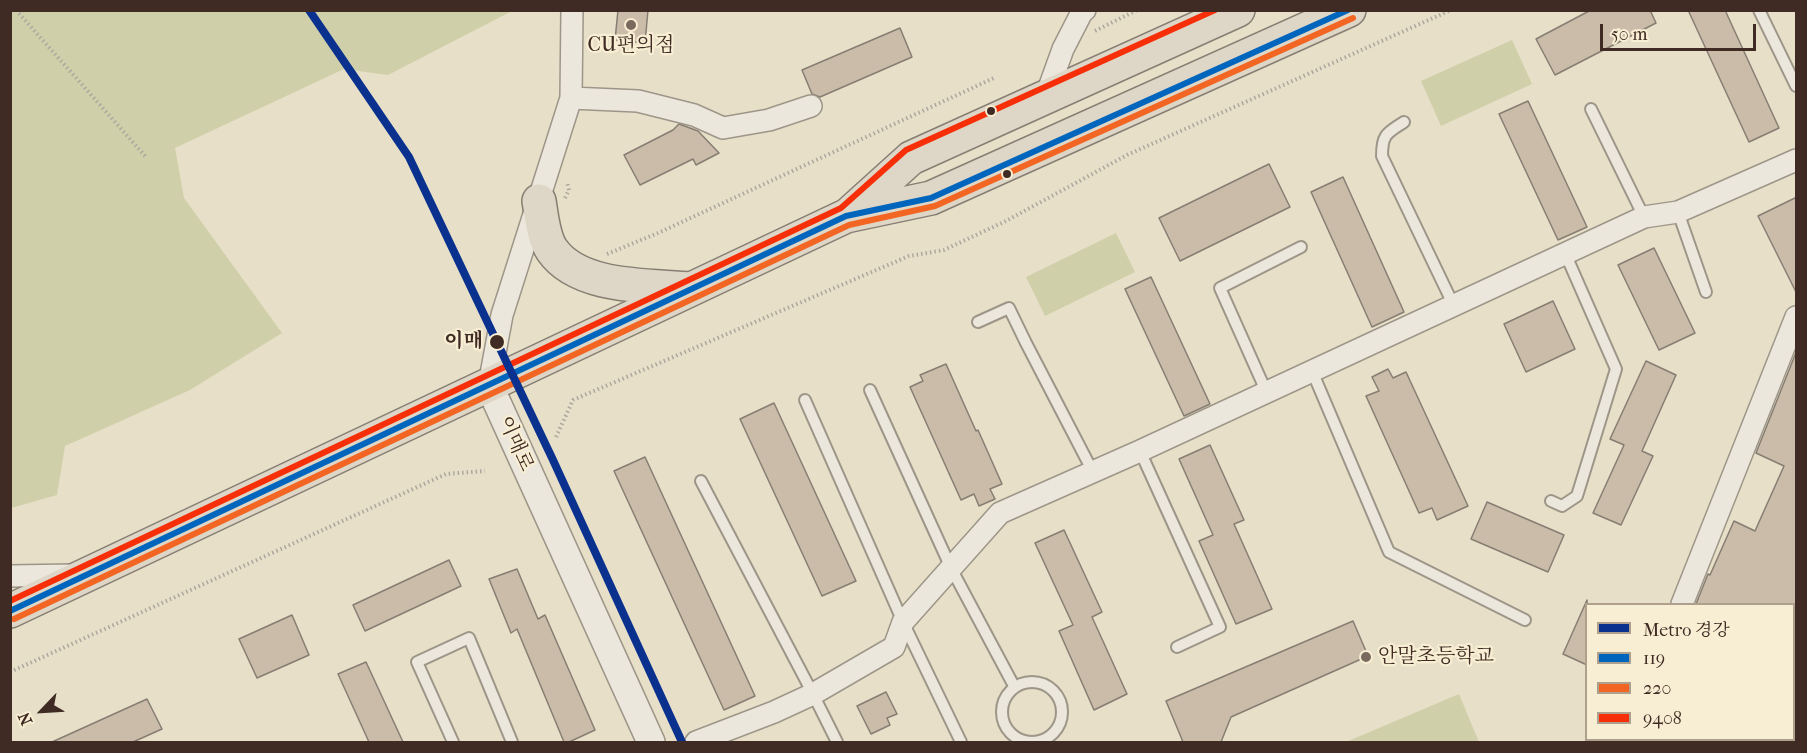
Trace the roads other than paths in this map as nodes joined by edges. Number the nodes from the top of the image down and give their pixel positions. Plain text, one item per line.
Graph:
1 (572, 10) edge
2 (1085, 10) edge
3 (1238, 10) edge
4 (1349, 10) edge
5 (1759, 10) edge
6 (1797, 86) edge
7 (571, 98) junction
8 (1045, 99) junction
9 (811, 106) dead end
10 (1591, 109) dead end
11 (1404, 122) dead end
12 (1797, 160) edge
13 (539, 201) junction
14 (1677, 212) junction
15 (846, 216) junction
16 (1644, 217) junction
17 (1301, 247) dead end
18 (1565, 254) junction
19 (693, 289) junction
20 (1706, 292) dead end
21 (1453, 304) junction
22 (1797, 317) edge
23 (978, 322) dead end
24 (1312, 371) junction
25 (489, 385) junction
26 (870, 390) dead end
27 (1266, 391) junction
28 (805, 400) dead end
29 (1140, 451) junction
30 (1093, 472) junction
31 (701, 481) dead end
32 (1551, 501) dead end
33 (951, 568) junction
34 (87, 574) junction
35 (10, 576) edge
36 (1682, 603) edge
37 (10, 611) edge
38 (1525, 620) dead end
39 (903, 622) junction
40 (1177, 647) dead end
41 (1014, 686) junction
42 (813, 694) junction
43 (453, 742) edge
44 (512, 742) edge
45 (651, 742) edge
46 (696, 742) edge
47 (837, 742) edge
48 (961, 742) edge

1 - 7 street
2 - 8 street
3 - 8 main road
4 - 15 main road
5 - 6 lane
7 - 9 street
7 - 13 street
8 - 15 main road
10 - 16 lane
11 - 21 lane
12 - 14 street
13 - 19 main road
13 - 25 street
14 - 16 street
14 - 20 lane
15 - 19 main road
16 - 18 street
17 - 27 lane
18 - 21 street
18 - 32 lane
19 - 25 main road
21 - 24 street
22 - 36 street
23 - 30 lane
24 - 27 street
24 - 38 lane
25 - 34 main road
25 - 45 street, 이매로
26 - 33 lane
27 - 29 street
28 - 39 lane
29 - 30 street
29 - 40 lane
30 - 33 street
31 - 42 lane
33 - 39 street
33 - 41 lane
34 - 35 street
34 - 37 main road
39 - 42 street
39 - 48 lane
41 - 41 lane
42 - 46 street
42 - 47 lane
43 - 44 lane

